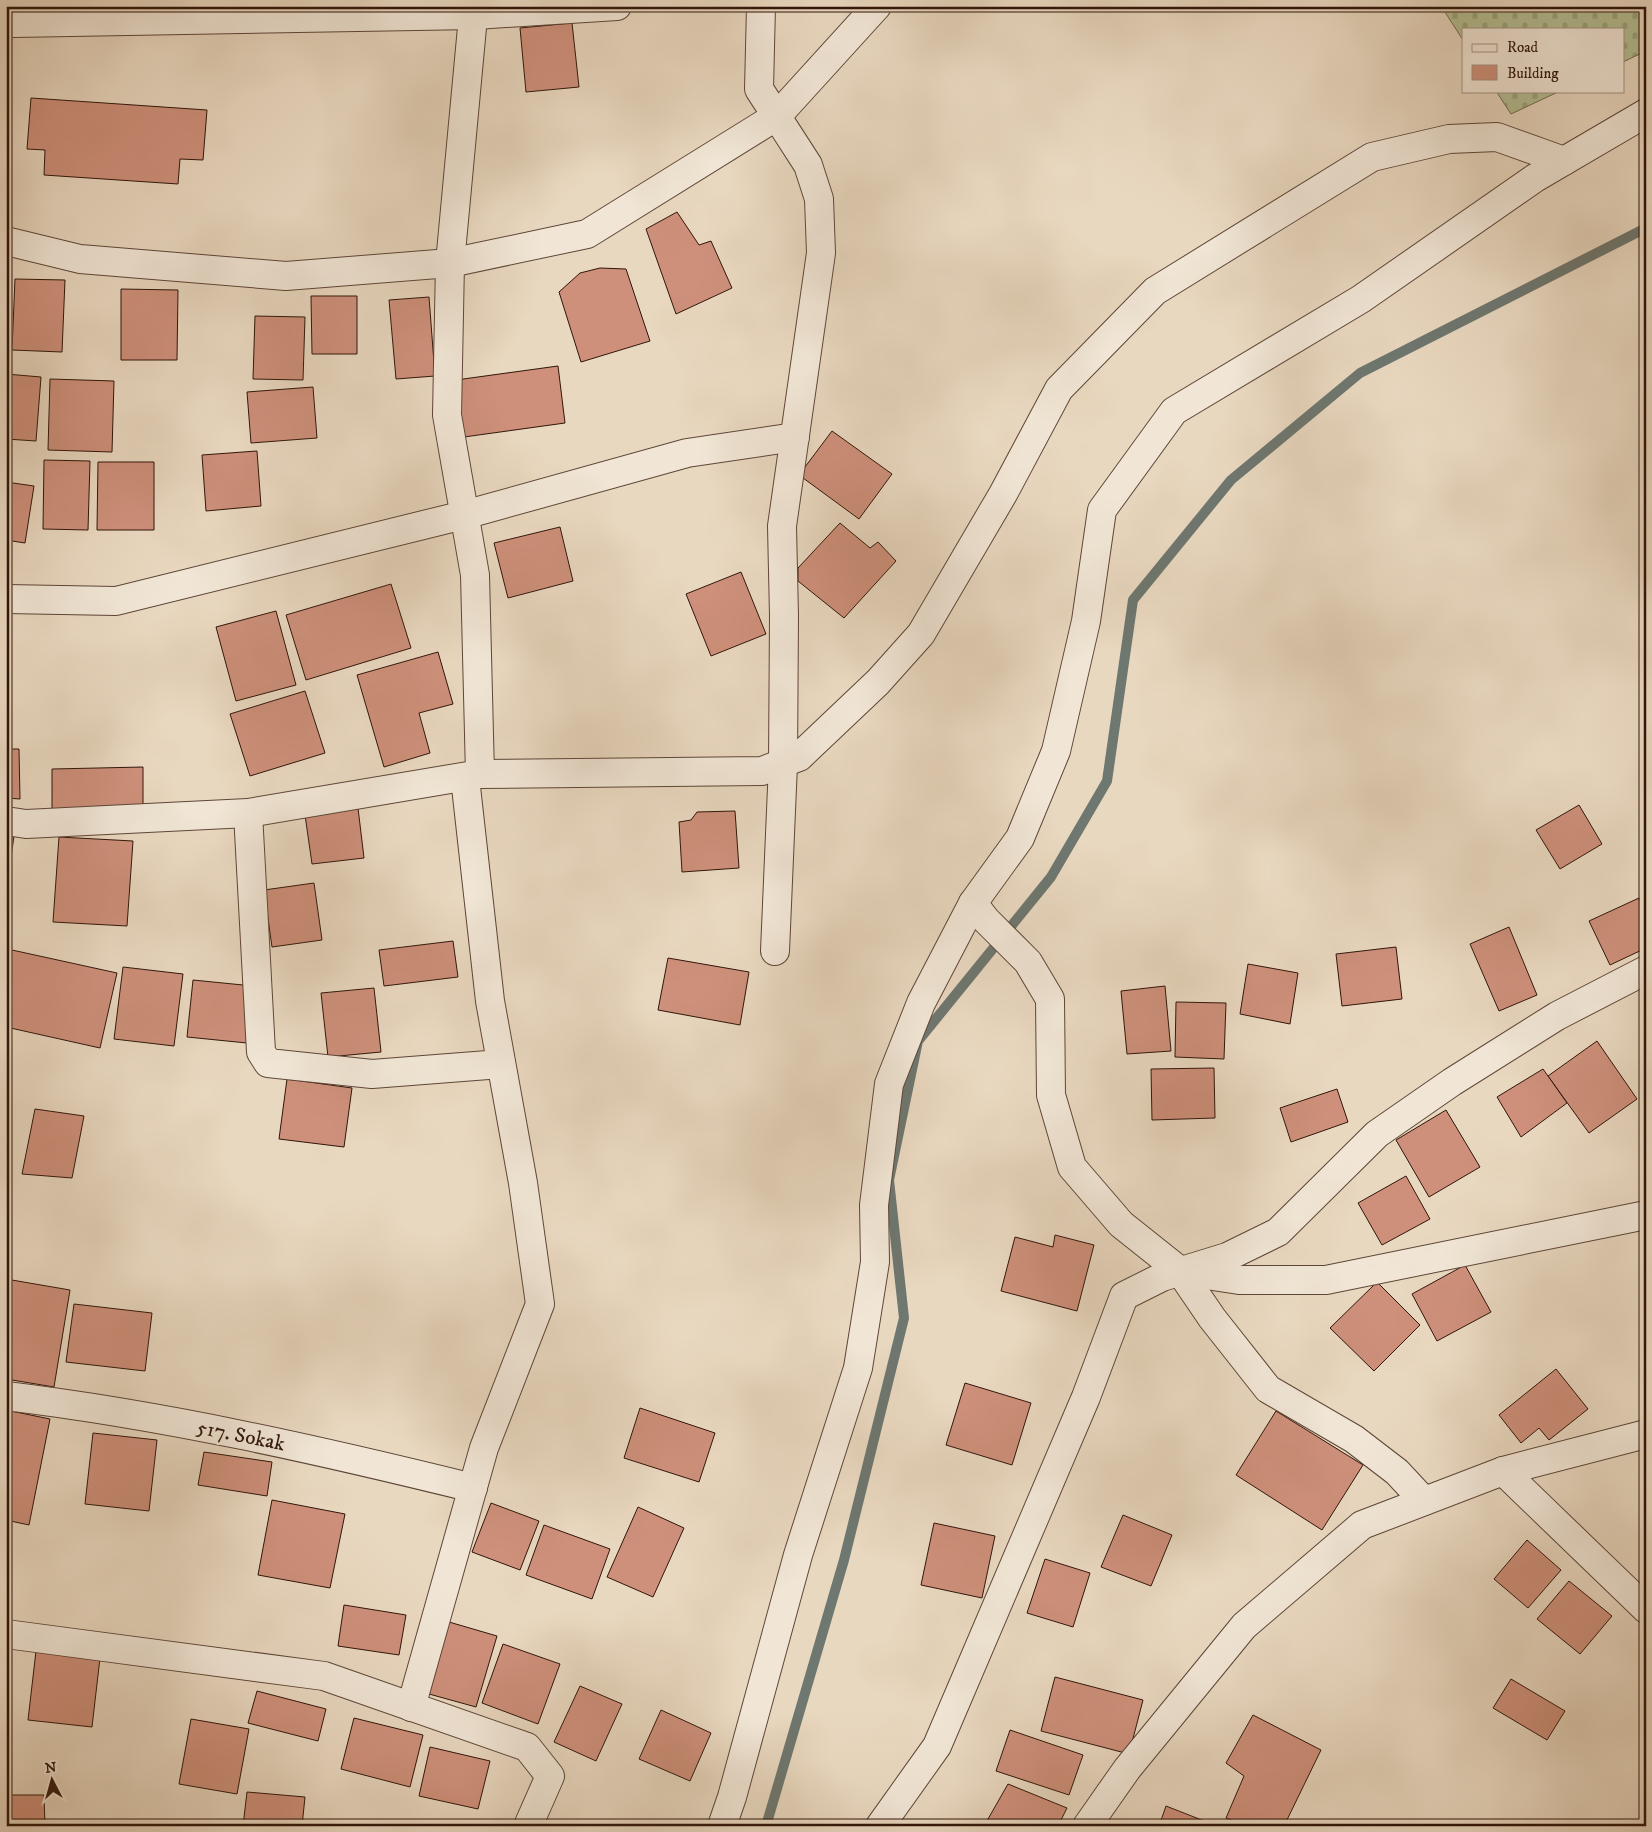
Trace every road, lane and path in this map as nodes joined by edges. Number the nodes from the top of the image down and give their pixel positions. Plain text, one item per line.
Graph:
1 (617, 6) edge
2 (761, 6) edge
3 (877, 6) edge
4 (475, 11) edge
5 (14, 23) edge
6 (1646, 113) edge
7 (776, 116) junction
8 (1564, 160) junction
9 (6, 241) edge
10 (450, 263) junction
11 (795, 437) junction
12 (464, 515) junction
13 (6, 599) edge
14 (783, 764) junction
15 (472, 776) junction
16 (248, 813) junction
17 (6, 821) edge
18 (980, 912) junction
19 (775, 951) dead end
20 (1646, 970) edge
21 (501, 1064) junction
22 (1646, 1215) edge
23 (1180, 1271) junction
24 (6, 1396) edge
25 (1646, 1434) edge
26 (1503, 1471) junction
27 (473, 1488) junction
28 (1424, 1501) junction
29 (1646, 1609) edge
30 (6, 1634) edge
31 (411, 1707) junction
32 (528, 1826) edge
33 (722, 1826) edge
34 (880, 1826) edge
35 (1087, 1826) edge

1 - 4 street
2 - 7 street
3 - 7 street
4 - 5 street
4 - 10 street
6 - 8 street
7 - 10 street
7 - 11 street
8 - 14 street
8 - 18 street
9 - 10 street
10 - 12 street
11 - 12 street
11 - 14 street
12 - 13 street
12 - 15 street
14 - 15 street
14 - 19 street
15 - 16 street
15 - 21 street
16 - 17 street
16 - 21 street
18 - 23 street
18 - 33 street
20 - 23 street
21 - 27 street
22 - 23 street
23 - 28 street
23 - 34 street
24 - 27 street, 517. Sokak
25 - 26 street
26 - 28 street
26 - 29 street
27 - 31 street
28 - 35 street
30 - 31 street
31 - 32 street

